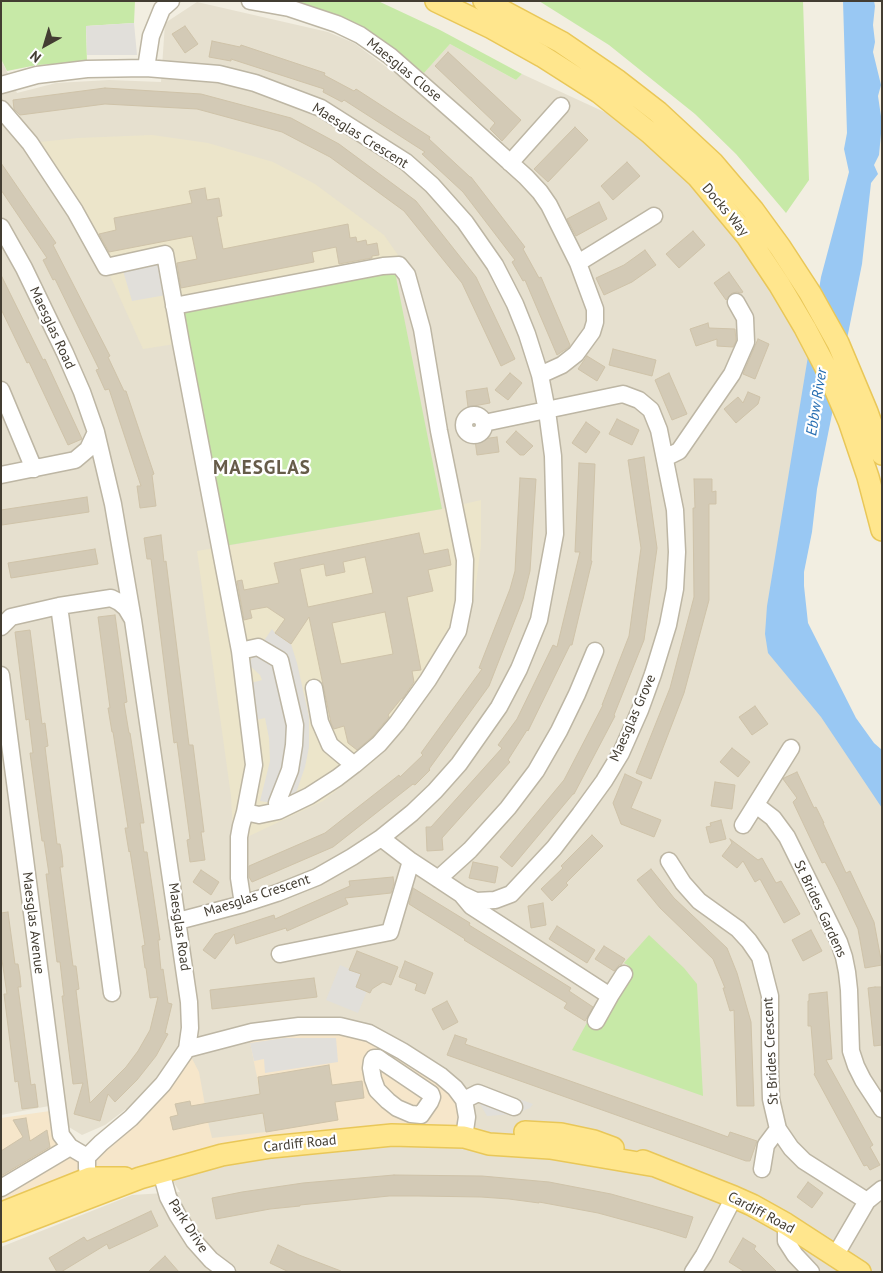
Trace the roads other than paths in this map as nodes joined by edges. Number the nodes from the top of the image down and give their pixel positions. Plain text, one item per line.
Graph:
1 (171, 1) edge
2 (250, 1) edge
3 (436, 1) edge
4 (484, 1) edge
5 (146, 68) junction
6 (1, 85) edge
7 (561, 106) dead end
8 (1, 109) edge
9 (510, 163) junction
10 (654, 216) dead end
11 (1, 227) edge
12 (578, 263) junction
13 (736, 302) dead end
14 (174, 306) junction
15 (540, 374) junction
16 (1, 390) edge
17 (547, 411) junction
18 (484, 423) dead end
19 (96, 432) junction
20 (882, 454) edge
21 (665, 458) junction
22 (34, 469) junction
23 (1, 475) edge
24 (882, 530) edge
25 (59, 606) junction
26 (133, 620) junction
27 (1, 627) edge
28 (240, 651) junction
29 (595, 651) dead end
30 (1, 676) edge
31 (314, 688) dead end
32 (791, 748) dead end
33 (354, 765) junction
34 (756, 805) junction
35 (278, 811) junction
36 (246, 812) junction
37 (743, 825) dead end
38 (382, 838) junction
39 (670, 861) dead end
40 (411, 862) junction
41 (438, 879) junction
42 (461, 894) junction
43 (243, 904) junction
44 (178, 920) junction
45 (280, 954) dead end
46 (624, 974) dead end
47 (112, 992) dead end
48 (610, 996) junction
49 (596, 1022) dead end
50 (187, 1050) junction
51 (464, 1100) junction
52 (514, 1107) dead end
53 (882, 1109) edge
54 (421, 1115) dead end
55 (778, 1129) junction
56 (422, 1136) junction
57 (464, 1137) junction
58 (70, 1147) junction
59 (762, 1169) dead end
60 (161, 1172) junction
61 (90, 1176) junction
62 (1, 1188) edge
63 (882, 1189) edge
64 (734, 1197) junction
65 (866, 1201) junction
66 (1, 1216) edge
67 (786, 1224) junction
68 (1, 1231) edge
69 (835, 1256) junction
70 (227, 1272) edge
71 (693, 1272) edge
72 (811, 1272) edge
73 (860, 1272) edge

1 - 5 street
2 - 9 street, Maesglas Close
3 - 24 main road, Docks Way
4 - 20 main road, Docks Way
5 - 6 street, Maesglas Crescent
5 - 15 street, Maesglas Crescent
7 - 9 street
8 - 14 street
9 - 12 street, Maesglas Close
10 - 12 street
11 - 19 street, Maesglas Road
12 - 15 street, Maesglas Close
13 - 21 street
14 - 28 street
14 - 33 street
15 - 17 street, Maesglas Crescent
16 - 22 street
17 - 18 street
17 - 21 street, Maesglas Grove
17 - 38 street, Maesglas Crescent
19 - 22 street
19 - 26 street, Maesglas Road
21 - 42 street, Maesglas Grove
22 - 23 street
25 - 26 street
25 - 27 street
25 - 47 street
26 - 44 street, Maesglas Road
28 - 35 street
28 - 36 street
29 - 41 street
30 - 58 street, Maesglas Avenue
31 - 33 street
32 - 34 street
33 - 35 street
34 - 37 street
34 - 53 street, St Brides Gardens
35 - 36 street
36 - 43 street
38 - 40 street, Maesglas Grove
38 - 43 street, Maesglas Crescent
39 - 55 street, St Brides Crescent
40 - 41 street, Maesglas Grove
40 - 45 street
41 - 42 street, Maesglas Grove
42 - 48 street, Maesglas Grove
43 - 44 street, Maesglas Crescent
44 - 50 street, Maesglas Road
46 - 48 street
48 - 49 street
50 - 51 street
50 - 61 street, Maesglas Road
51 - 52 street
51 - 57 street
54 - 56 street
55 - 59 street
55 - 65 street, St Brides Crescent
56 - 57 main road, Cardiff Road
56 - 60 main road, Cardiff Road
57 - 64 main road, Cardiff Road
58 - 61 street
58 - 62 street
60 - 61 main road, Cardiff Road
60 - 70 street, Park Drive
61 - 66 main road, Cardiff Road
61 - 68 main road, Cardiff Road
63 - 65 street
64 - 67 main road, Cardiff Road
64 - 71 street
65 - 69 street
67 - 69 main road, Cardiff Road
67 - 72 street
69 - 73 main road, Cardiff Road

